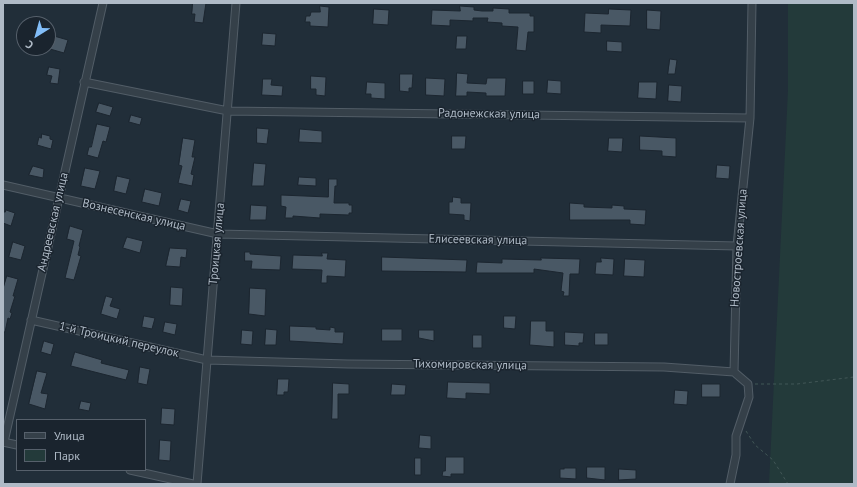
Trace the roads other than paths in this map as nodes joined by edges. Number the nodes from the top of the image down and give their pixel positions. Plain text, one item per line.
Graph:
1 (103, 3) edge
2 (236, 3) edge
3 (752, 3) edge
4 (84, 82) junction
5 (228, 111) junction
6 (750, 118) junction
7 (3, 185) edge
8 (59, 198) junction
9 (218, 234) junction
10 (737, 246) junction
11 (31, 320) junction
12 (207, 360) junction
13 (734, 372) junction
14 (4, 442) edge
15 (16, 445) edge
16 (134, 471) edge
17 (193, 484) edge
18 (197, 484) edge
19 (730, 484) edge

1 - 4 street, Андреевская улица
2 - 5 street, Троицкая улица
3 - 6 street, Новостроевская улица
4 - 5 street, Радонежская улица
4 - 8 street, Андреевская улица
5 - 6 street, Радонежская улица
5 - 9 street, Троицкая улица
6 - 10 street, Новостроевская улица
7 - 8 street, Вознесенская улица
8 - 9 street, Вознесенская улица
8 - 11 street, Андреевская улица
9 - 10 street, Елисеевская улица
9 - 12 street, Троицкая улица
10 - 13 street, Новостроевская улица
11 - 12 street, 1-й Троицкий переулок
11 - 14 street, Андреевская улица
12 - 13 street, Тихомировская улица
12 - 18 street, Троицкая улица
13 - 19 street
14 - 15 street
16 - 17 street

